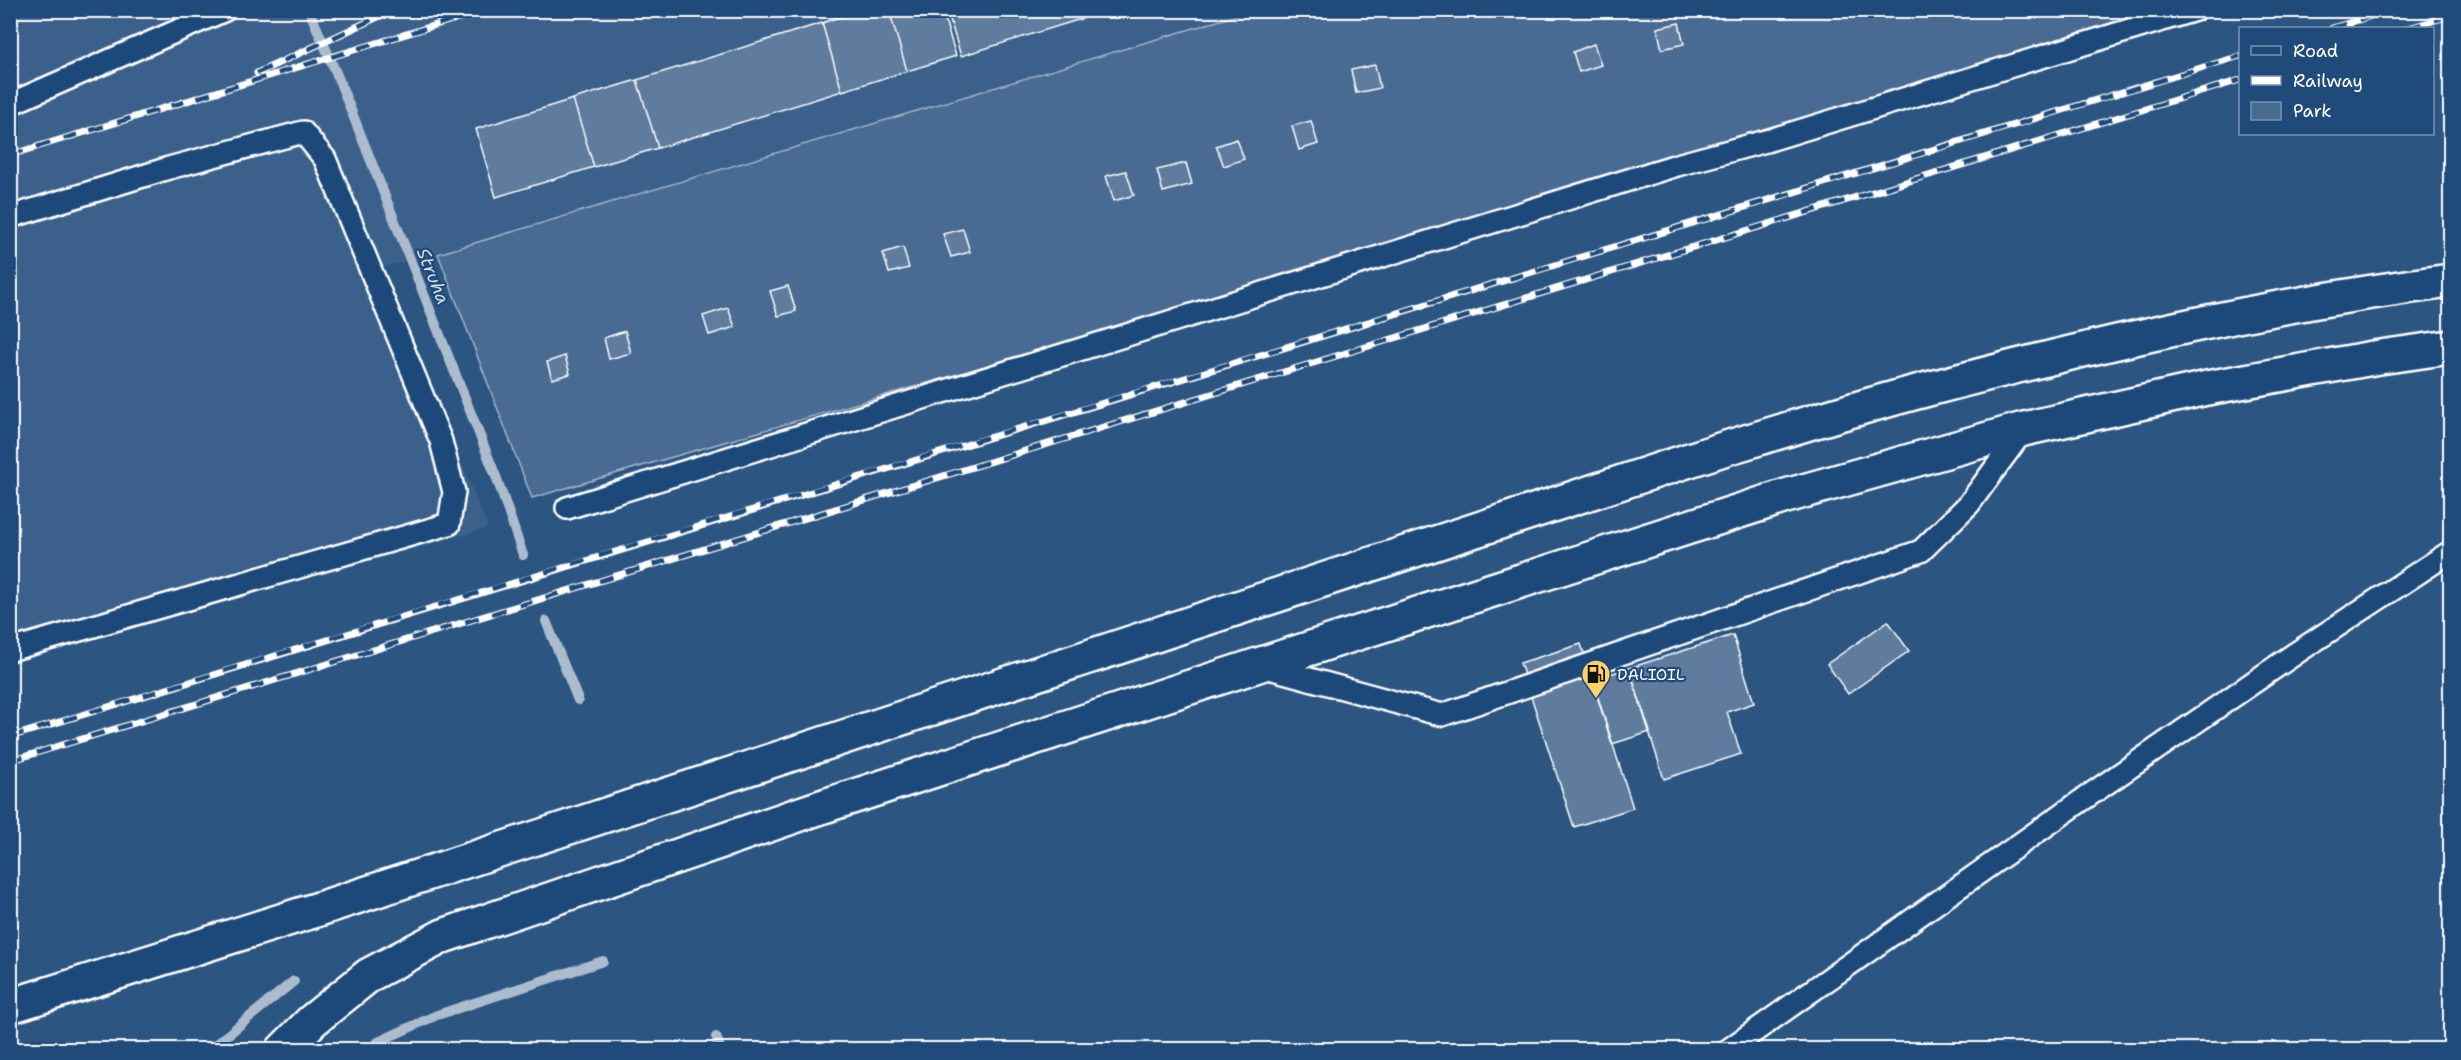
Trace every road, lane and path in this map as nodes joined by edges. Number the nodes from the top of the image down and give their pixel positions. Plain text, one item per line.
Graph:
1 (225, 10) edge
2 (2195, 10) edge
3 (10, 104) edge
4 (10, 217) edge
5 (2451, 280) edge
6 (2451, 347) edge
7 (2024, 429) junction
8 (567, 508) dead end
9 (2451, 552) edge
10 (10, 650) edge
11 (1258, 665) junction
12 (10, 1006) edge
13 (283, 1050) edge
14 (1728, 1050) edge

1 - 3 lane
2 - 8 lane
4 - 10 lane
5 - 12 main road
6 - 7 main road
7 - 11 main road
7 - 11 lane
9 - 14 lane
11 - 13 main road

